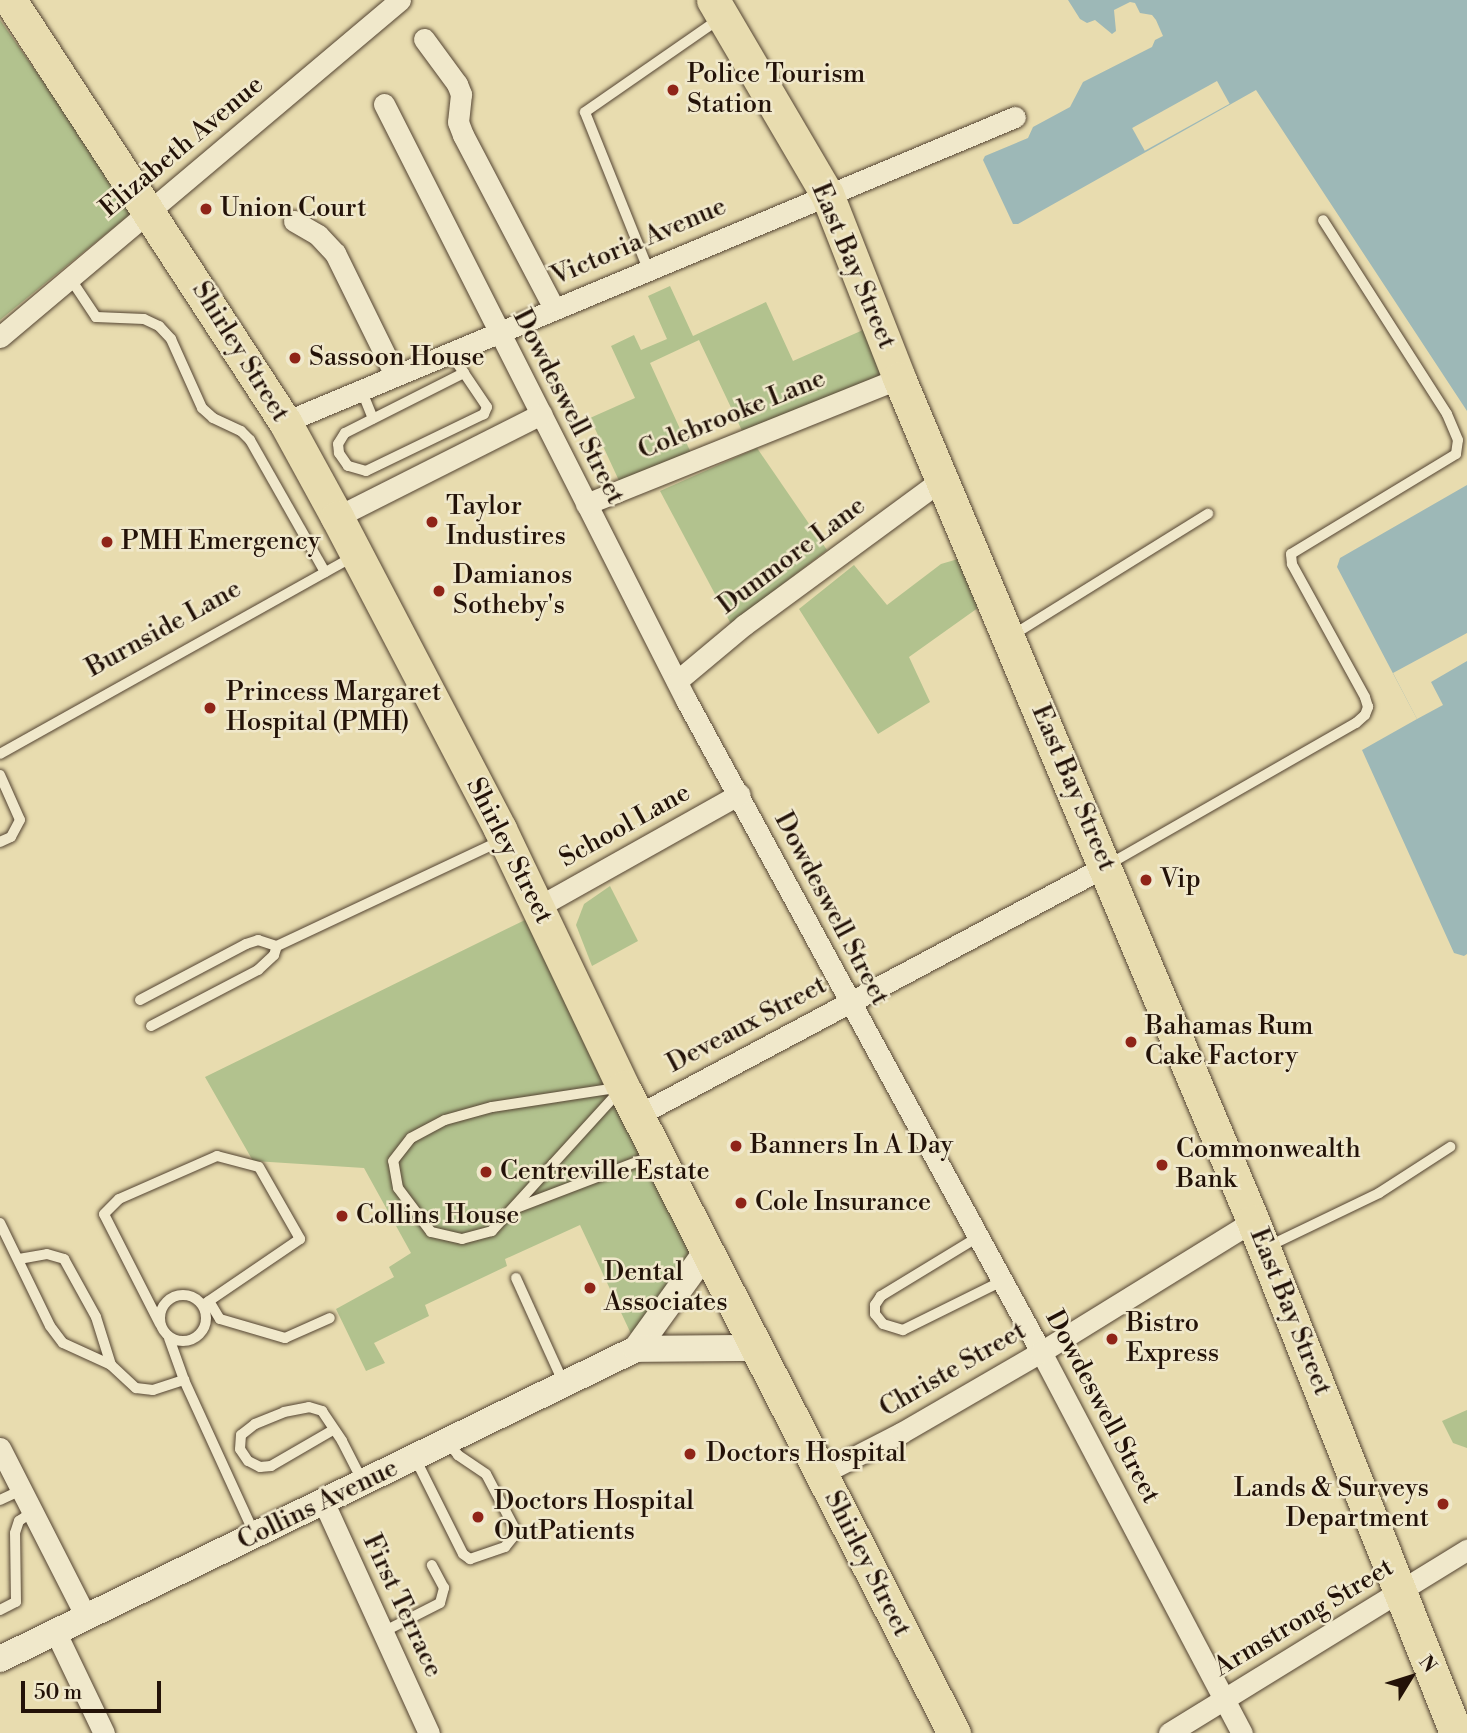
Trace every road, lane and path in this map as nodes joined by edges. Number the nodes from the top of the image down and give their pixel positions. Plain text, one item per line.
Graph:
1 (10, 0) edge
2 (400, 0) edge
3 (718, 8) edge
4 (424, 39) dead end
5 (384, 104) dead end
6 (1015, 117) dead end
7 (827, 194) junction
8 (149, 211) junction
9 (1323, 220) dead end
10 (294, 221) dead end
11 (648, 269) junction
12 (70, 278) junction
13 (554, 308) junction
14 (498, 331) junction
15 (0, 337) edge
16 (449, 352) junction
17 (464, 373) junction
18 (395, 375) junction
19 (899, 378) junction
20 (361, 389) junction
21 (541, 414) junction
22 (373, 419) junction
23 (285, 422) junction
24 (943, 479) junction
25 (586, 504) junction
26 (1208, 514) dead end
27 (337, 517) junction
28 (357, 555) junction
29 (325, 572) junction
30 (1009, 638) junction
31 (677, 681) junction
32 (0, 754) edge
33 (0, 775) edge
34 (739, 794) junction
35 (505, 839) junction
36 (0, 842) edge
37 (1106, 866) junction
38 (538, 907) junction
39 (277, 946) junction
40 (140, 1000) dead end
41 (849, 1002) junction
42 (151, 1026) dead end
43 (631, 1101) junction
44 (1450, 1147) dead end
45 (657, 1154) junction
46 (515, 1209) junction
47 (0, 1223) edge
48 (1259, 1235) junction
49 (978, 1237) junction
50 (707, 1251) junction
51 (19, 1259) junction
52 (516, 1278) dead end
53 (1002, 1281) junction
54 (206, 1303) junction
55 (330, 1318) dead end
56 (160, 1324) junction
57 (169, 1338) junction
58 (756, 1348) junction
59 (636, 1349) junction
60 (1041, 1352) junction
61 (111, 1365) junction
62 (184, 1380) junction
63 (564, 1384) junction
64 (333, 1430) junction
65 (448, 1442) junction
66 (0, 1448) edge
67 (415, 1458) junction
68 (821, 1474) junction
69 (364, 1484) junction
70 (21, 1490) junction
71 (0, 1500) edge
72 (324, 1503) junction
73 (32, 1512) junction
74 (256, 1536) junction
75 (1467, 1550) edge
76 (432, 1565) dead end
77 (1402, 1592) junction
78 (0, 1610) edge
79 (86, 1617) junction
80 (383, 1632) junction
81 (56, 1633) junction
82 (0, 1659) edge
83 (1224, 1699) junction
84 (104, 1733) edge
85 (429, 1733) edge
86 (954, 1733) edge
87 (1169, 1733) edge
88 (1242, 1733) edge
89 (1457, 1733) edge

1 - 8 highway, Shirley Street
2 - 8 street, Elizabeth Avenue
3 - 7 highway, East Bay Street
3 - 11 lane
4 - 13 street
5 - 14 street, Dowdeswell Street
6 - 7 street, Victoria Avenue
7 - 11 street, Victoria Avenue
7 - 19 highway, East Bay Street
8 - 12 street, Elizabeth Avenue
8 - 23 highway, Shirley Street
9 - 37 lane
10 - 18 street
11 - 13 street, Victoria Avenue
12 - 15 street, Elizabeth Avenue
12 - 29 lane
13 - 14 street, Victoria Avenue
14 - 16 street, Victoria Avenue
14 - 21 street, Dowdeswell Street
16 - 17 lane
16 - 18 street, Victoria Avenue
17 - 22 lane
17 - 22 lane
18 - 20 street, Victoria Avenue
19 - 24 highway, East Bay Street
19 - 25 street, Colebrooke Lane
20 - 22 lane
20 - 23 street, Victoria Avenue
21 - 25 street, Dowdeswell Street
21 - 27 street
23 - 27 highway, Shirley Street
24 - 30 highway, East Bay Street
24 - 31 street, Dunmore Lane
25 - 31 street, Dowdeswell Street
26 - 30 lane
27 - 28 highway, Shirley Street
28 - 29 lane, Burnside Lane
28 - 35 highway, Shirley Street
29 - 32 lane, Burnside Lane
30 - 37 highway, East Bay Street
31 - 34 street, Dowdeswell Street
33 - 36 lane
34 - 38 street, School Lane
34 - 41 street, Dowdeswell Street
35 - 38 highway, Shirley Street
35 - 39 lane
37 - 41 street, Deveaux Street
37 - 48 highway, East Bay Street
38 - 43 highway, Shirley Street
39 - 40 lane
39 - 42 lane
41 - 43 street, Deveaux Street
41 - 49 street, Dowdeswell Street
43 - 45 highway, Shirley Street
43 - 46 lane
43 - 46 lane
44 - 48 lane
45 - 46 lane
45 - 50 highway, Shirley Street
47 - 51 lane
48 - 60 street, Christe Street
48 - 77 highway, East Bay Street
49 - 53 street, Dowdeswell Street
49 - 53 lane
50 - 58 highway, Shirley Street
50 - 59 street, Collins Avenue
51 - 61 lane
51 - 61 lane
52 - 63 lane
53 - 60 street, Dowdeswell Street
54 - 55 lane
54 - 56 lane
54 - 56 lane
54 - 57 lane
56 - 57 lane
57 - 62 lane
58 - 59 street, Collins Avenue
58 - 68 highway, Shirley Street
59 - 63 street, Collins Avenue
60 - 68 street, Christe Street
60 - 83 street, Dowdeswell Street
61 - 62 lane
62 - 74 lane
63 - 65 street, Collins Avenue
64 - 64 lane
64 - 69 lane
65 - 67 street, Collins Avenue
65 - 67 lane
66 - 70 street
67 - 69 street, Collins Avenue
68 - 86 highway, Shirley Street
69 - 72 street, Collins Avenue
70 - 71 lane
70 - 73 street
72 - 74 street, Collins Avenue
72 - 80 street, First Terrace
73 - 78 lane
73 - 79 street
74 - 79 street, Collins Avenue
75 - 77 street, Armstrong Street
76 - 80 lane
77 - 83 street, Armstrong Street
77 - 89 highway, East Bay Street
79 - 81 street, Collins Avenue
80 - 85 street, First Terrace
81 - 82 street, Collins Avenue
81 - 84 street
83 - 87 street, Armstrong Street
83 - 88 street, Dowdeswell Street

